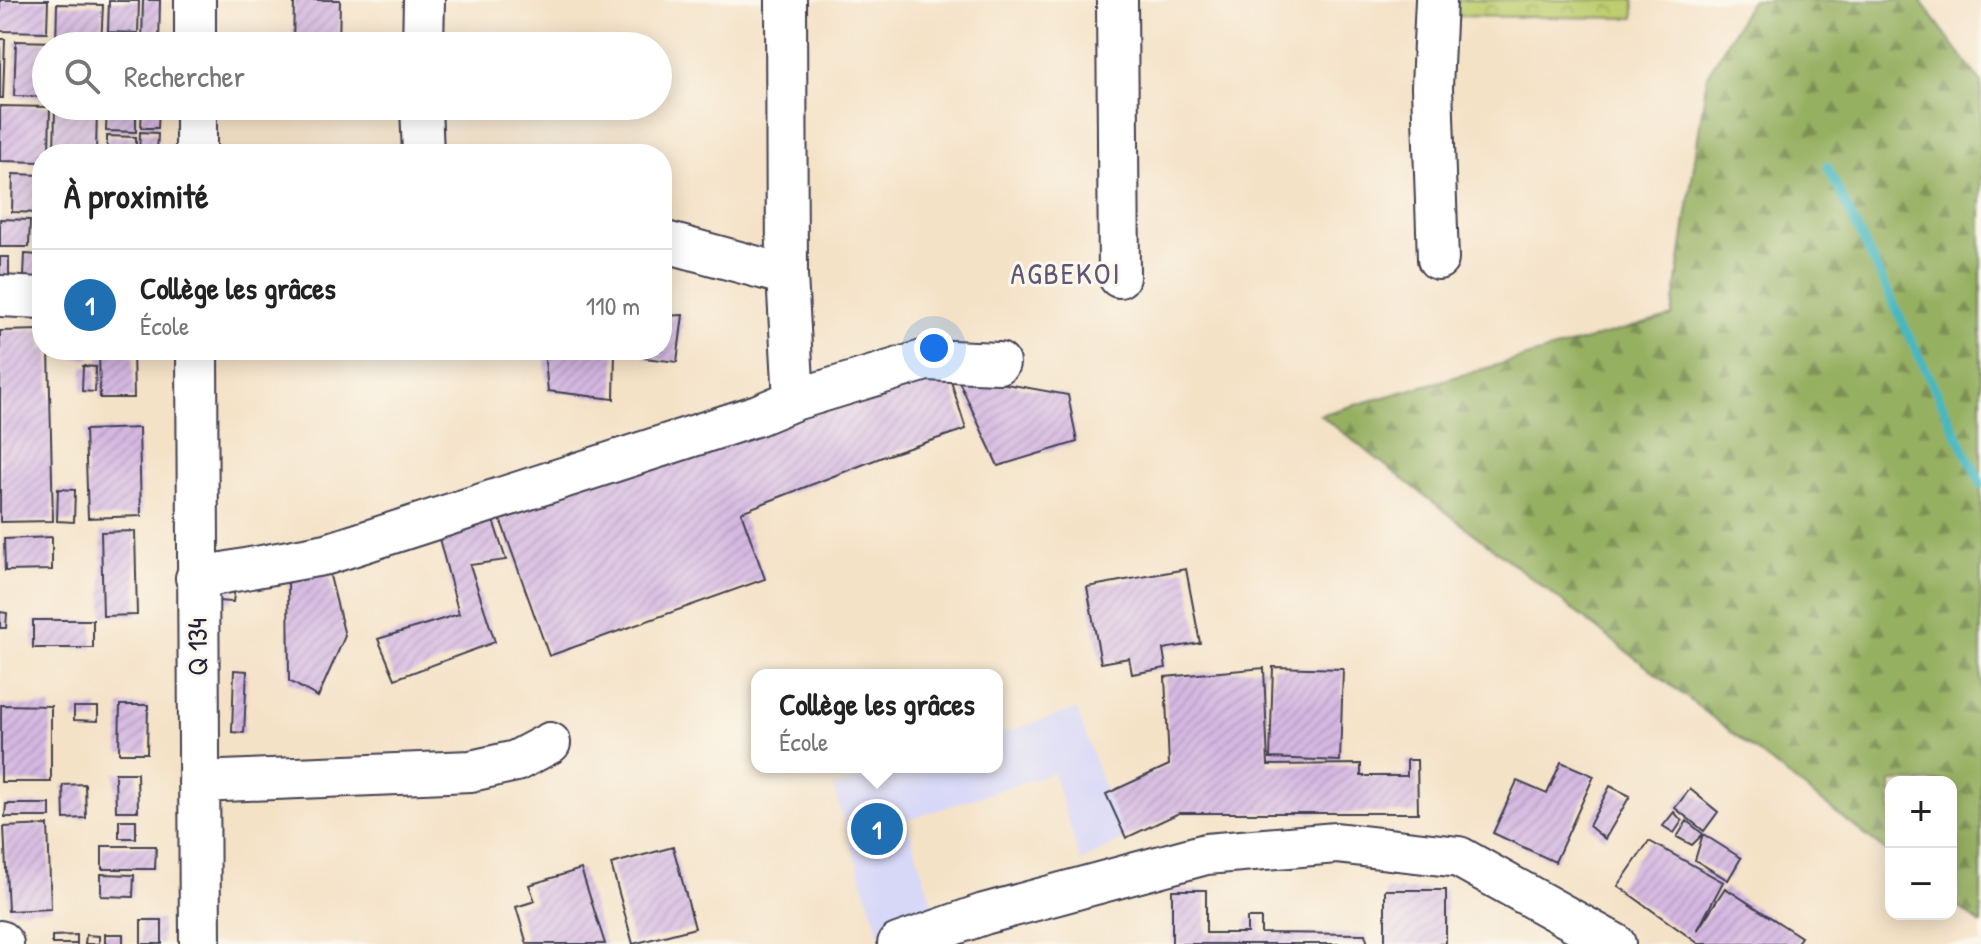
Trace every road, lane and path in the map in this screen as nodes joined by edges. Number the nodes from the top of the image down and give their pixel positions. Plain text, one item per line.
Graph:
1 (195, 0) edge
2 (424, 0) edge
3 (786, 0) edge
4 (1117, 0) edge
5 (1436, 0) edge
6 (195, 32) edge
7 (423, 32) edge
8 (196, 120) edge
9 (422, 120) edge
10 (196, 144) edge
11 (423, 144) edge
12 (672, 244) edge
13 (1438, 259) dead end
14 (787, 275) junction
15 (1119, 277) dead end
16 (0, 296) edge
17 (32, 298) edge
18 (197, 360) edge
19 (999, 363) dead end
20 (794, 400) junction
21 (196, 578) junction
22 (550, 743) dead end
23 (199, 782) junction
24 (984, 929) edge
25 (200, 944) edge
26 (898, 944) edge
27 (1615, 944) edge

1 - 6 street
2 - 7 street
3 - 14 street
4 - 15 street
5 - 13 street
8 - 10 street
9 - 11 street
12 - 14 street
14 - 20 street
16 - 17 street
18 - 21 street, Q 134
19 - 20 street
20 - 21 street
21 - 23 street, Q 134
22 - 23 street
23 - 25 street, Q 134
24 - 26 street
24 - 27 street

